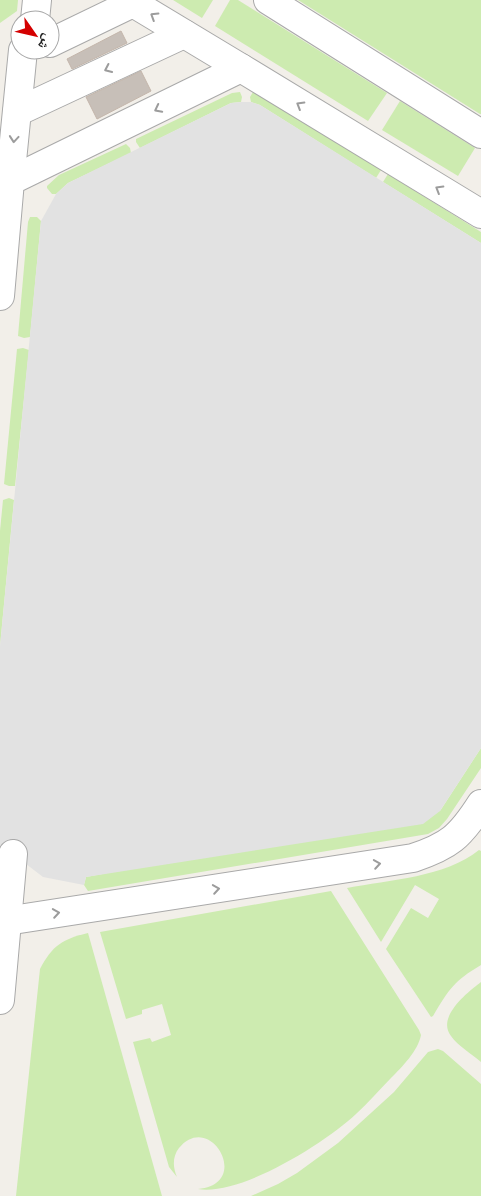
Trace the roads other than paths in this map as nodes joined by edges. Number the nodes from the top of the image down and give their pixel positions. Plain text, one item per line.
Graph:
1 (268, 0) edge
2 (184, 34) junction
3 (60, 37) edge
4 (25, 60) edge
5 (241, 68) junction
6 (17, 112) junction
7 (481, 134) edge
8 (10, 181) junction
9 (481, 214) edge
10 (0, 296) edge
11 (481, 804) edge
12 (0, 868) edge
13 (4, 921) edge
14 (0, 1000) edge

1 - 7 lane
2 -> 3 lane
2 - 5 lane
2 -> 6 lane
4 - 6 lane
5 -> 8 lane
9 -> 5 lane
6 -> 8 lane
8 - 10 lane
13 -> 11 lane
12 - 13 lane
13 - 14 lane

